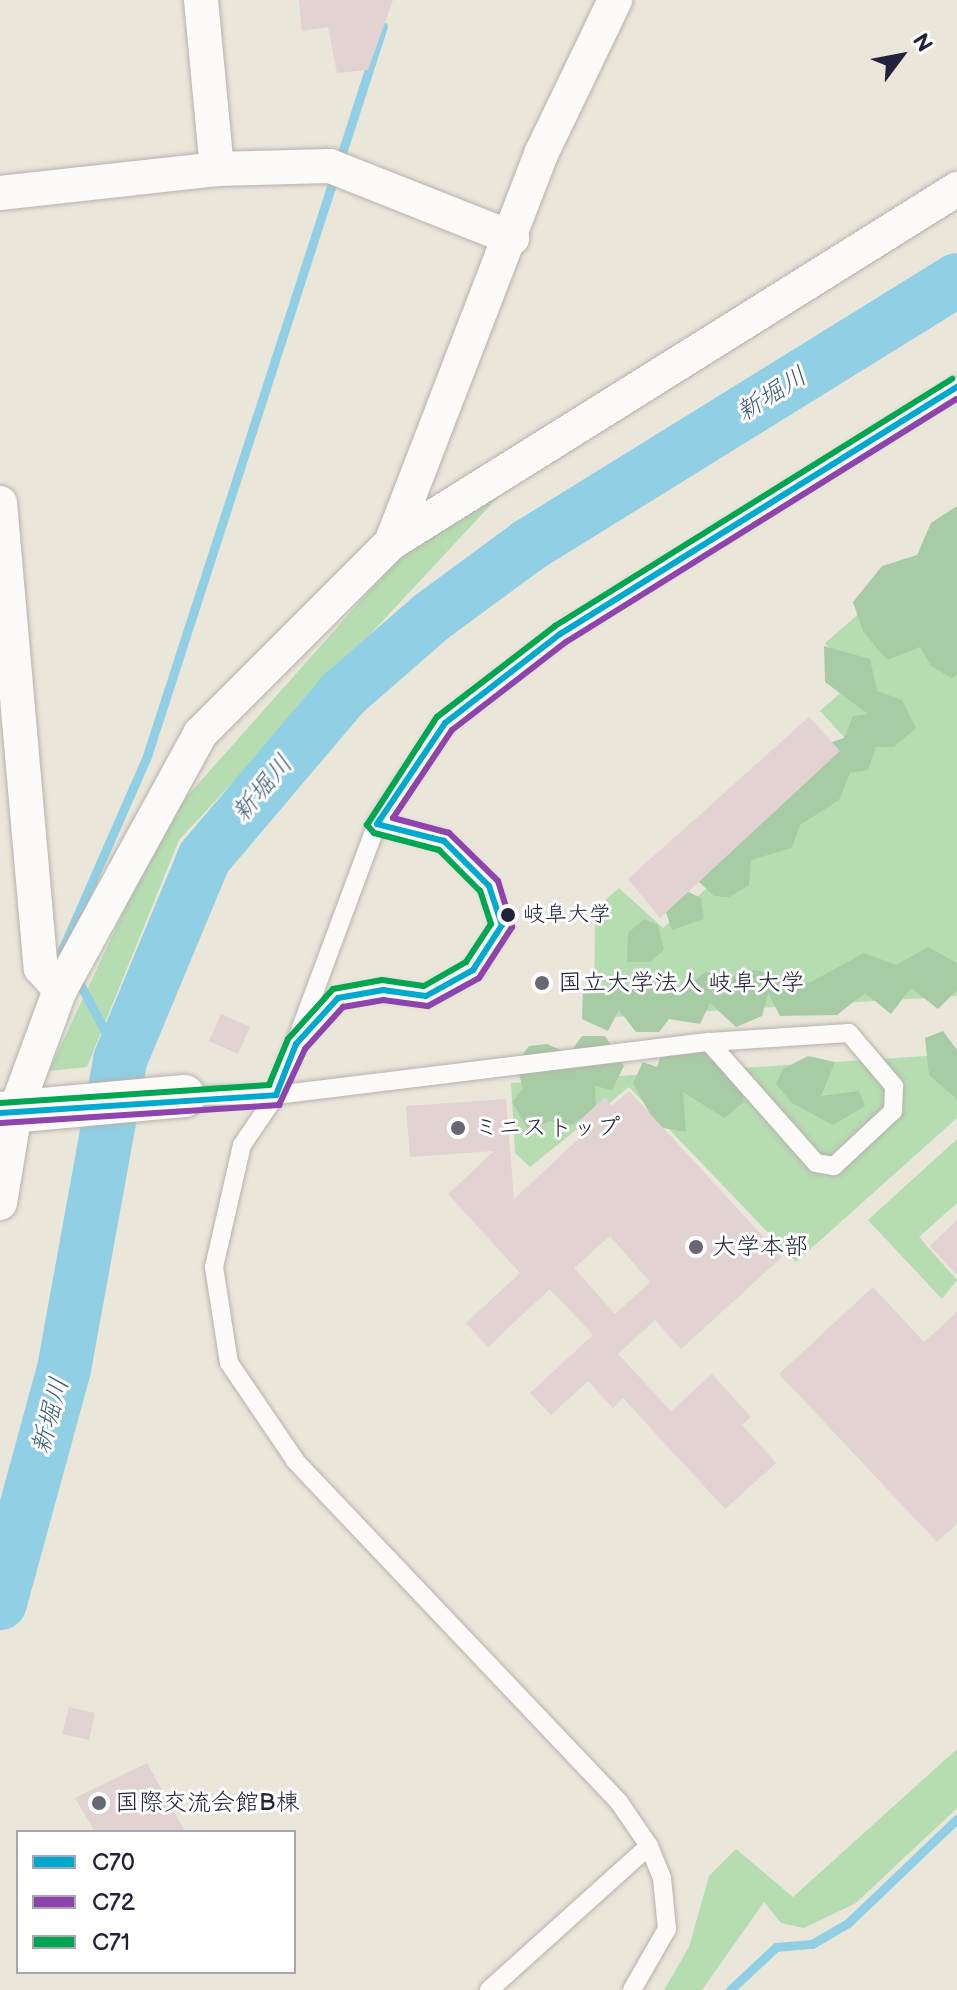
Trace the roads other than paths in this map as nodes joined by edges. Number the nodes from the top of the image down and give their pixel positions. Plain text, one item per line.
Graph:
1 (201, 0) edge
2 (615, 0) edge
3 (217, 169) junction
4 (957, 189) edge
5 (0, 193) edge
6 (512, 238) junction
7 (957, 387) edge
8 (0, 503) edge
9 (391, 543) junction
10 (377, 824) junction
11 (60, 990) junction
12 (709, 1042) junction
13 (296, 1044) junction
14 (276, 1095) junction
15 (184, 1096) joint
16 (16, 1112) edge
17 (0, 1203) edge
18 (649, 1846) junction
19 (489, 1990) edge
20 (632, 1990) edge

1 - 3 street
2 - 6 street
3 - 5 street
3 - 6 street
4 - 9 street
6 - 9 street
7 - 10 lane
8 - 11 street
9 - 11 street
10 - 13 lane
10 - 13 lane
11 - 16 street
12 - 12 lane
12 - 14 lane
13 - 14 lane
14 - 15 lane
14 - 18 lane
15 - 16 street
16 - 17 street
18 - 19 lane
18 - 20 lane

